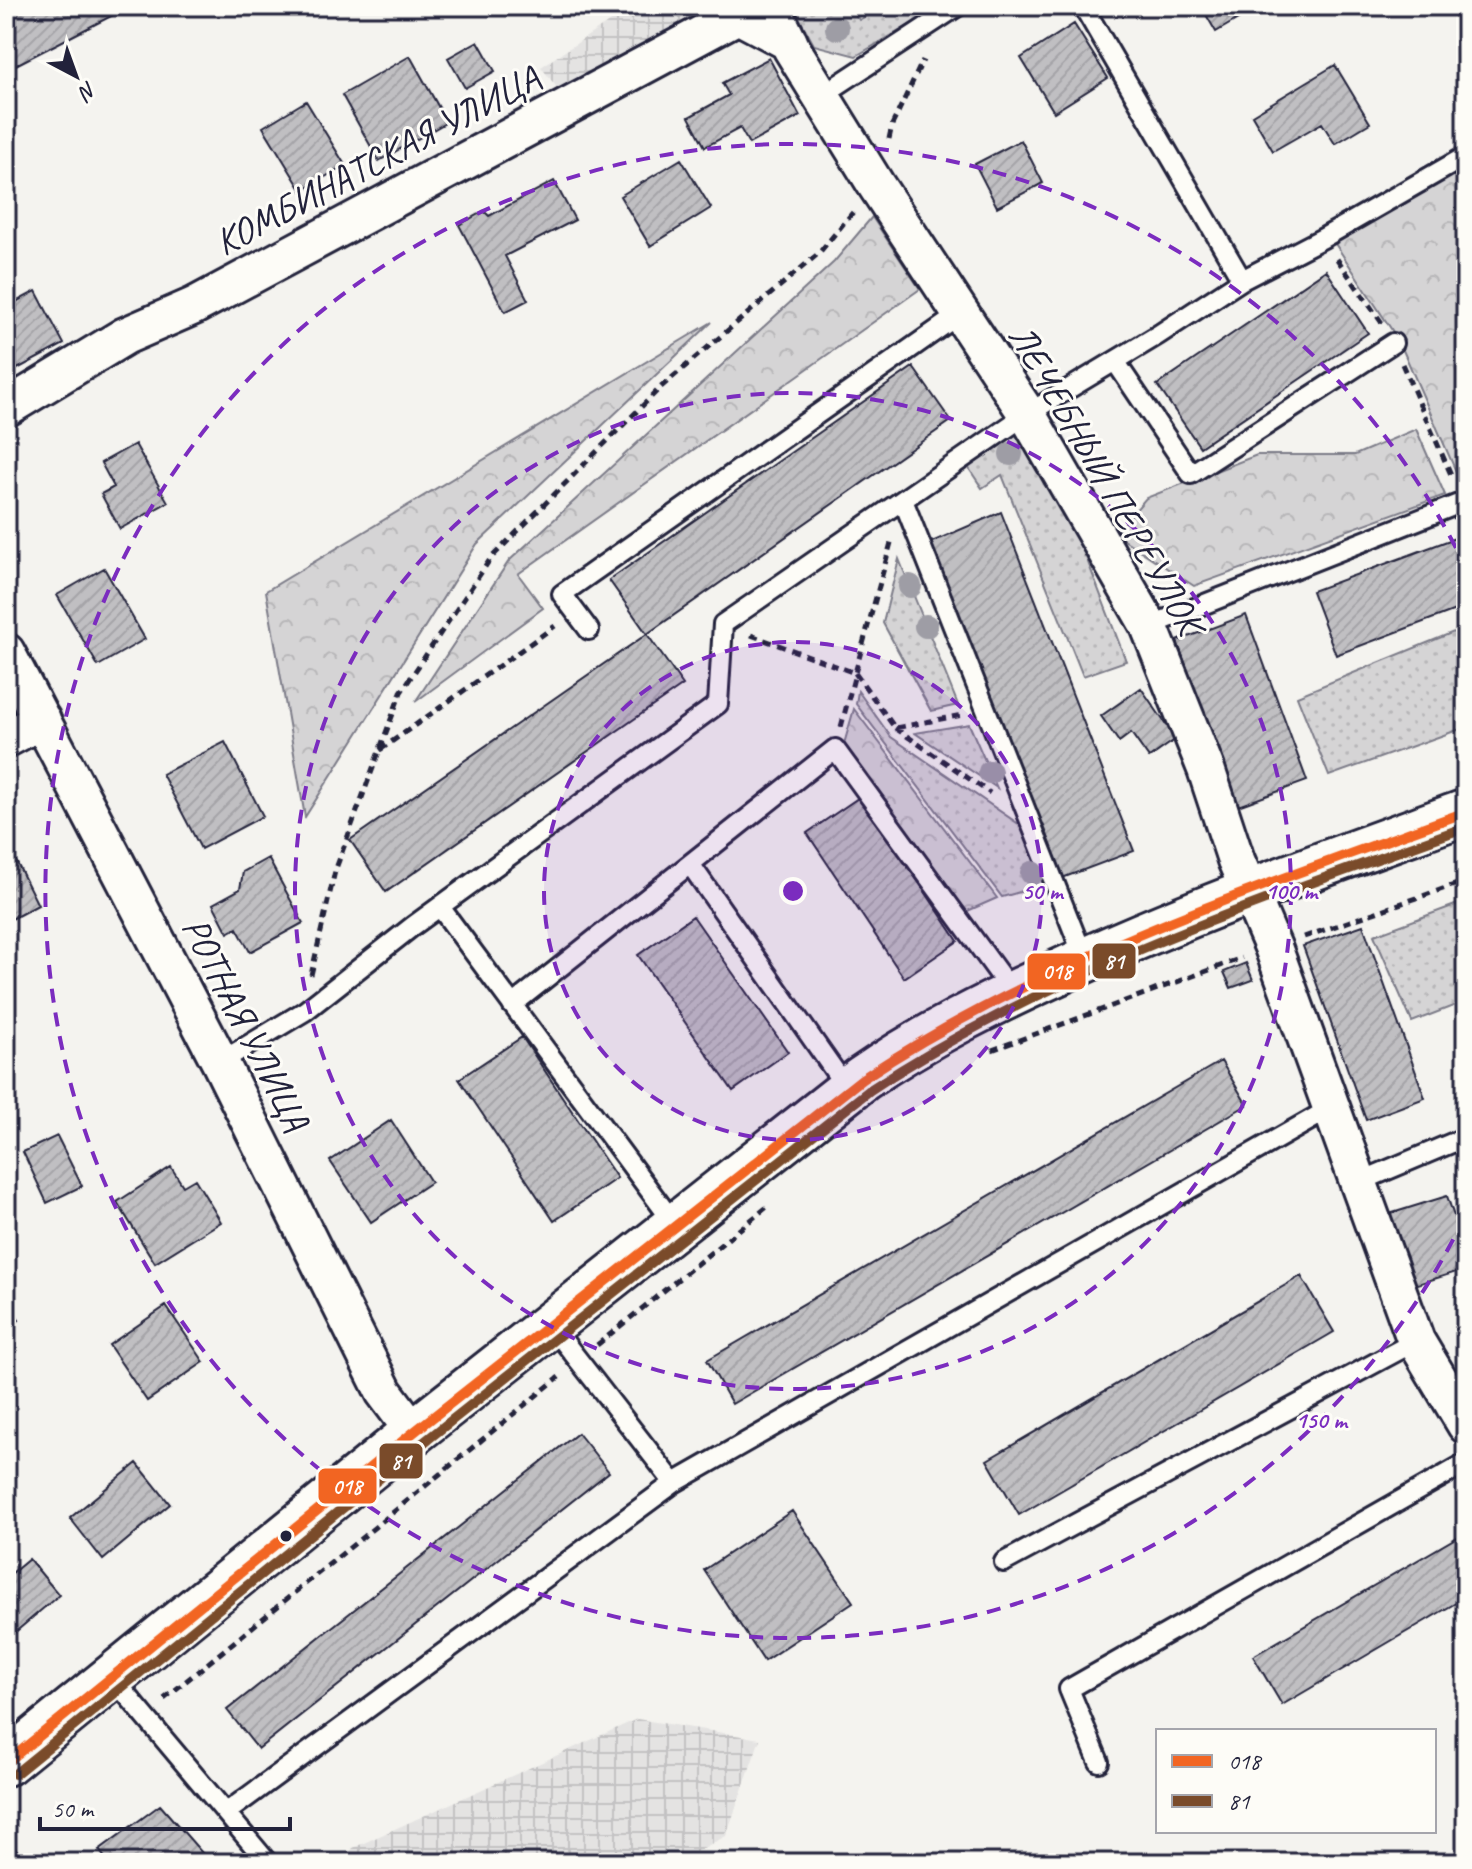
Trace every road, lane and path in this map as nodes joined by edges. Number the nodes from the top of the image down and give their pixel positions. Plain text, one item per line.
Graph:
1 (771, 6) edge
2 (958, 6) edge
3 (1088, 7) edge
4 (939, 19) junction
5 (789, 42) junction
6 (821, 96) junction
7 (1466, 156) edge
8 (876, 185) junction
9 (1242, 280) junction
10 (961, 313) junction
11 (1393, 343) dead end
12 (1115, 361) junction
13 (6, 408) edge
14 (1027, 414) junction
15 (903, 500) junction
16 (1466, 501) edge
17 (575, 611) junction
18 (723, 624) junction
19 (1149, 626) junction
20 (589, 630) dead end
21 (6, 652) edge
22 (855, 673) junction
23 (986, 710) junction
24 (42, 720) junction
25 (895, 728) junction
26 (6, 739) edge
27 (835, 749) junction
28 (377, 752) junction
29 (1466, 812) edge
30 (1030, 820) junction
31 (690, 864) junction
32 (1466, 881) edge
33 (1250, 890) junction
34 (440, 907) junction
35 (1273, 947) junction
36 (1085, 960) junction
37 (1013, 993) junction
38 (512, 1005) junction
39 (305, 1011) junction
40 (978, 1055) dead end
41 (220, 1062) junction
42 (848, 1090) junction
43 (1333, 1107) junction
44 (1466, 1137) edge
45 (1359, 1182) junction
46 (775, 1201) dead end
47 (676, 1226) junction
48 (551, 1325) junction
49 (1416, 1341) junction
50 (579, 1360) junction
51 (1466, 1425) edge
52 (414, 1432) junction
53 (1466, 1463) edge
54 (674, 1483) junction
55 (1004, 1562) dead end
56 (111, 1676) junction
57 (144, 1715) junction
58 (1099, 1762) dead end
59 (6, 1763) edge
60 (227, 1812) junction
61 (268, 1863) edge

1 - 5 street, ЛЕЧЕБНЫЙ ПЕРЕУЛОК
2 - 4 lane
3 - 9 lane
4 - 6 lane
4 - 8 path
5 - 6 street, ЛЕЧЕБНЫЙ ПЕРЕУЛОК
5 - 13 street, КОМБИНАТСКАЯ УЛИЦА
6 - 8 street, ЛЕЧЕБНЫЙ ПЕРЕУЛОК
7 - 9 lane
8 - 10 street, ЛЕЧЕБНЫЙ ПЕРЕУЛОК
8 - 28 path
9 - 12 lane
10 - 14 street, ЛЕЧЕБНЫЙ ПЕРЕУЛОК
10 - 17 lane
11 - 12 lane
12 - 14 lane
14 - 15 lane
14 - 19 street, ЛЕЧЕБНЫЙ ПЕРЕУЛОК
15 - 18 lane
15 - 22 path
15 - 23 lane
16 - 19 lane
17 - 20 lane
17 - 28 path
18 - 22 path
18 - 34 lane
19 - 33 street, ЛЕЧЕБНЫЙ ПЕРЕУЛОК
21 - 24 street, РОТНАЯ УЛИЦА
22 - 25 path
22 - 27 path
23 - 25 path
23 - 30 lane
24 - 26 street
24 - 41 street, РОТНАЯ УЛИЦА
25 - 30 path
27 - 31 lane
27 - 37 lane
28 - 39 path
29 - 33 street
30 - 36 lane
31 - 38 lane
31 - 42 lane
32 - 35 path
33 - 35 street, ЛЕЧЕБНЫЙ ПЕРЕУЛОК
33 - 36 street
34 - 38 lane
34 - 39 lane
35 - 40 path
35 - 43 street, ЛЕЧЕБНЫЙ ПЕРЕУЛОК
36 - 37 street
37 - 42 street
38 - 47 lane
39 - 41 lane
41 - 52 street, РОТНАЯ УЛИЦА
42 - 47 street
43 - 45 street, ЛЕЧЕБНЫЙ ПЕРЕУЛОК
43 - 54 lane
44 - 45 lane
45 - 49 street, ЛЕЧЕБНЫЙ ПЕРЕУЛОК
46 - 50 path
47 - 48 street
48 - 50 lane
48 - 52 street
49 - 51 street, ЛЕЧЕБНЫЙ ПЕРЕУЛОК
49 - 55 lane
50 - 54 lane
50 - 57 path
52 - 56 street
53 - 58 lane
54 - 60 lane
56 - 57 lane
56 - 59 street
57 - 60 lane
60 - 61 lane

